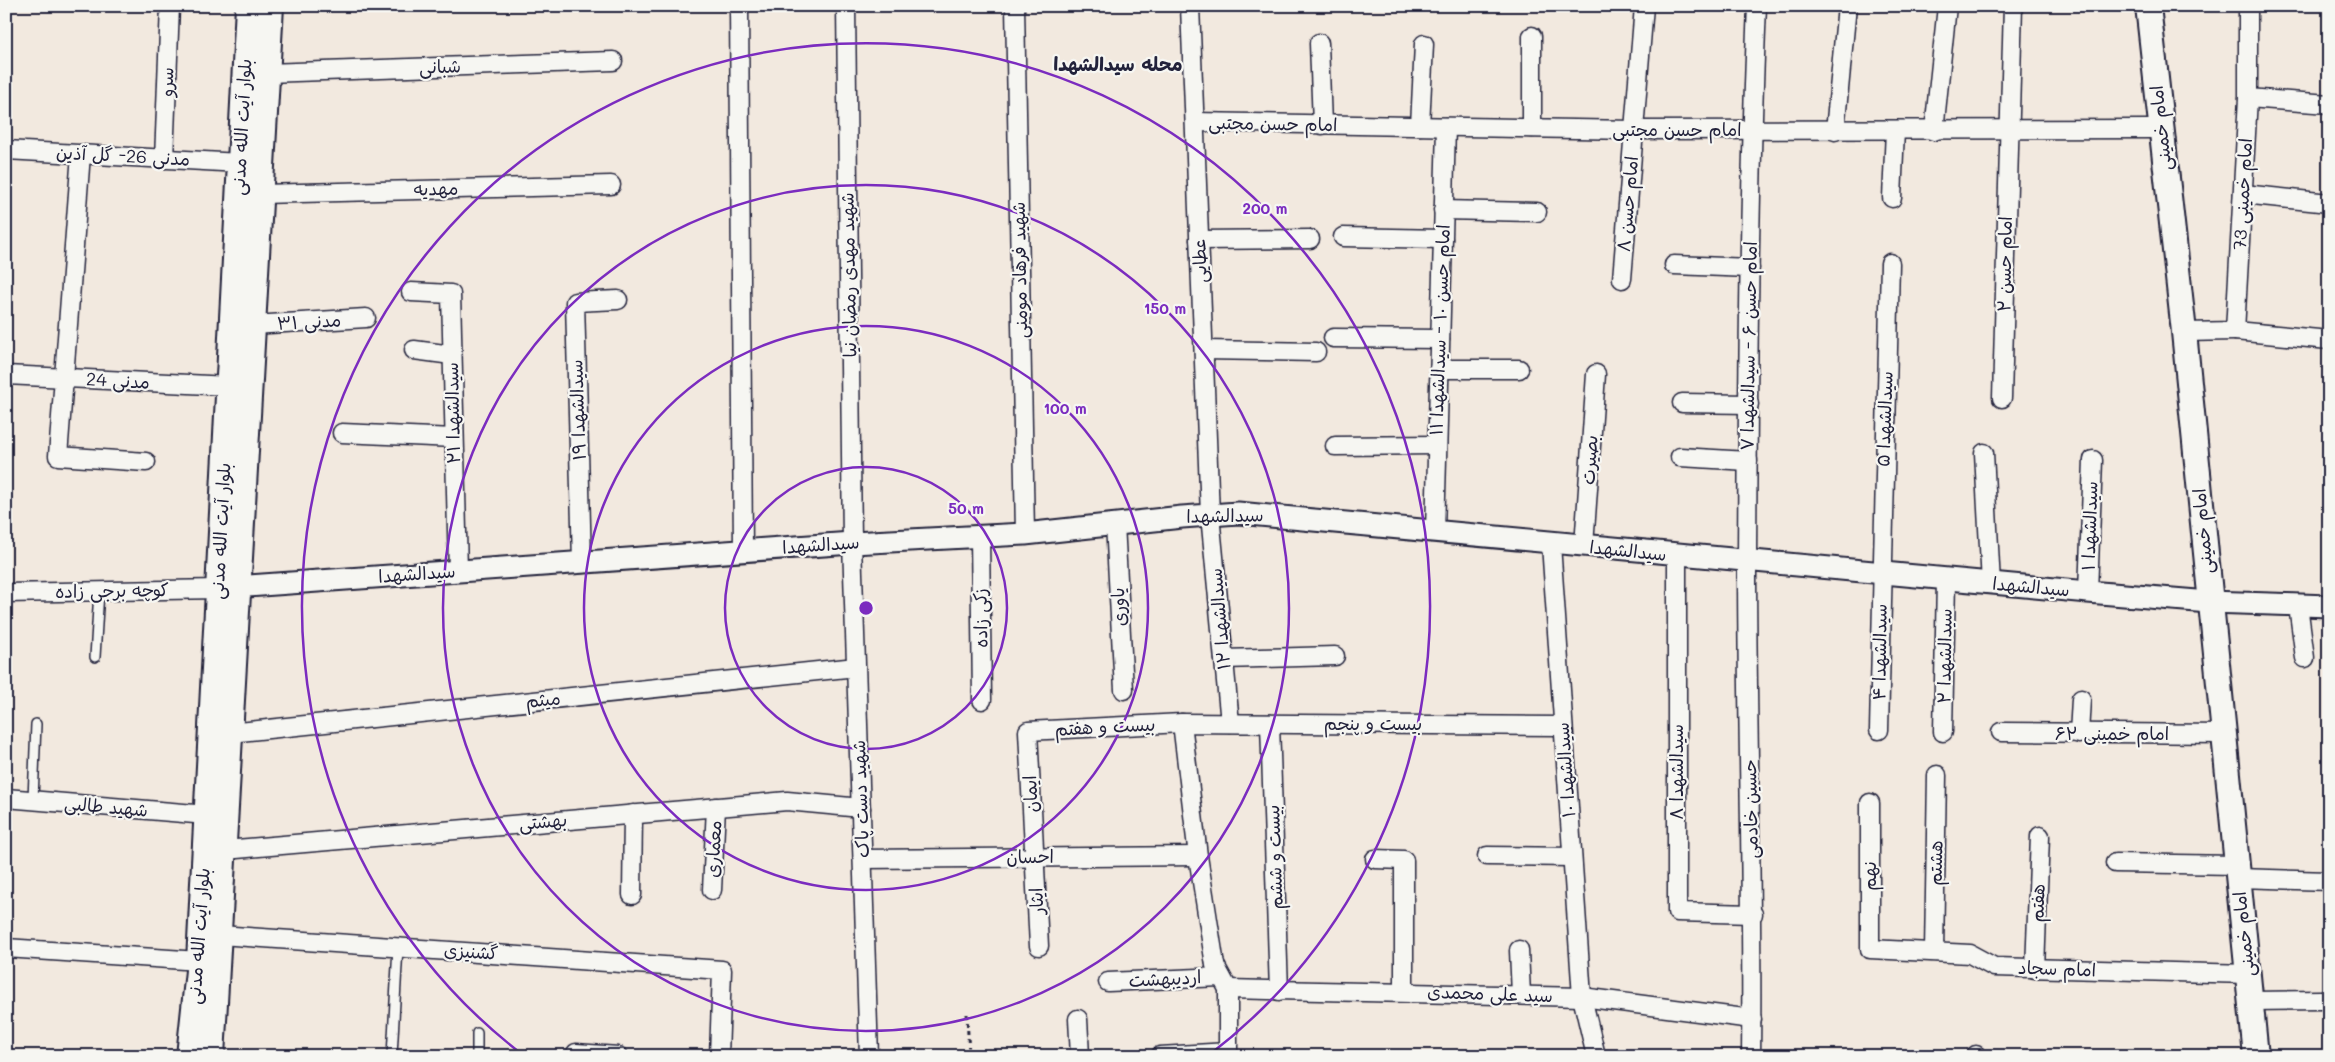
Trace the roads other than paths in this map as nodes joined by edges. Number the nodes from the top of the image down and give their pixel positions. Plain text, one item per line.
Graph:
1 (170, 6) edge
2 (248, 6) edge
3 (271, 6) edge
4 (739, 6) edge
5 (846, 6) edge
6 (1015, 6) edge
7 (1190, 6) edge
8 (1644, 6) edge
9 (1757, 6) edge
10 (1847, 6) edge
11 (1947, 6) edge
12 (2013, 6) edge
13 (2148, 6) edge
14 (2248, 6) edge
15 (1532, 36) dead end
16 (1319, 43) dead end
17 (1424, 44) dead end
18 (614, 61) dead end
19 (267, 73) junction
20 (2248, 98) junction
21 (2329, 104) edge
22 (1194, 122) junction
23 (1322, 124) junction
24 (1420, 126) junction
25 (1446, 127) junction
26 (1532, 128) junction
27 (2160, 129) junction
28 (1634, 130) junction
29 (1752, 130) junction
30 (1894, 130) junction
31 (1934, 130) junction
32 (1835, 131) junction
33 (2009, 131) junction
34 (6, 150) edge
35 (81, 154) junction
36 (164, 159) junction
37 (240, 163) junction
38 (611, 185) dead end
39 (260, 194) junction
40 (2243, 194) junction
41 (1892, 198) dead end
42 (2329, 203) edge
43 (1444, 210) junction
44 (1537, 212) dead end
45 (1343, 237) dead end
46 (1310, 239) dead end
47 (1443, 239) junction
48 (1199, 240) junction
49 (1890, 263) dead end
50 (1674, 265) dead end
51 (1750, 268) junction
52 (1622, 278) dead end
53 (411, 292) dead end
54 (618, 300) dead end
55 (366, 318) dead end
56 (253, 325) junction
57 (2236, 331) junction
58 (2184, 332) junction
59 (1333, 338) dead end
60 (1440, 338) junction
61 (2329, 340) edge
62 (414, 350) dead end
63 (1204, 350) junction
64 (1316, 352) dead end
65 (452, 355) junction
66 (1439, 369) junction
67 (1519, 369) dead end
68 (1596, 374) dead end
69 (6, 375) edge
70 (64, 378) junction
71 (229, 386) junction
72 (2002, 398) dead end
73 (1682, 403) dead end
74 (1749, 404) junction
75 (342, 434) dead end
76 (454, 438) junction
77 (1437, 445) junction
78 (1335, 446) dead end
79 (1984, 453) dead end
80 (1680, 457) dead end
81 (2093, 460) dead end
82 (1748, 461) junction
83 (146, 462) dead end
84 (1210, 515) junction
85 (1114, 524) junction
86 (1435, 532) junction
87 (1025, 534) junction
88 (980, 536) junction
89 (852, 543) junction
90 (1551, 544) junction
91 (1584, 546) junction
92 (743, 551) junction
93 (1677, 555) junction
94 (582, 562) junction
95 (1747, 562) junction
96 (458, 572) junction
97 (1881, 574) junction
98 (1946, 580) junction
99 (1991, 584) junction
100 (228, 587) junction
101 (99, 591) junction
102 (2088, 592) junction
103 (6, 593) edge
104 (2209, 602) junction
105 (2298, 605) junction
106 (2329, 606) edge
107 (1336, 656) dead end
108 (95, 657) dead end
109 (2305, 658) dead end
110 (1224, 659) junction
111 (856, 667) junction
112 (1124, 690) dead end
113 (2081, 699) dead end
114 (982, 700) dead end
115 (1182, 723) junction
116 (1230, 723) junction
117 (36, 724) dead end
118 (1270, 724) junction
119 (1563, 726) junction
120 (1028, 730) joint
121 (1879, 730) dead end
122 (230, 732) junction
123 (1944, 732) dead end
124 (2001, 732) dead end
125 (2080, 734) junction
126 (2223, 734) junction
127 (1937, 775) dead end
128 (6, 798) edge
129 (33, 800) junction
130 (1870, 803) dead end
131 (716, 807) junction
132 (861, 808) junction
133 (633, 814) junction
134 (206, 815) junction
135 (2040, 836) dead end
136 (225, 850) junction
137 (1198, 856) junction
138 (1486, 856) dead end
139 (1035, 857) junction
140 (1572, 857) junction
141 (863, 859) junction
142 (1375, 859) dead end
143 (2115, 864) dead end
144 (2237, 872) junction
145 (2329, 881) edge
146 (712, 890) dead end
147 (632, 895) dead end
148 (1753, 914) junction
149 (220, 935) junction
150 (1039, 946) dead end
151 (398, 947) junction
152 (6, 948) edge
153 (1870, 949) joint
154 (1519, 950) dead end
155 (1934, 952) junction
156 (199, 962) junction
157 (2036, 969) junction
158 (2248, 974) junction
159 (1108, 982) dead end
160 (1225, 983) junction
161 (1279, 991) junction
162 (1404, 992) junction
163 (1522, 995) junction
164 (1582, 997) junction
165 (2321, 1000) dead end
166 (2251, 1001) junction
167 (1078, 1018) dead end
168 (1752, 1018) junction
169 (477, 1033) dead end
170 (576, 1053) dead end
171 (1228, 1054) edge
172 (189, 1056) edge
173 (212, 1056) edge
174 (392, 1056) edge
175 (477, 1056) edge
176 (618, 1056) edge
177 (719, 1056) edge
178 (870, 1056) edge
179 (1080, 1056) edge
180 (1160, 1056) edge
181 (1596, 1056) edge
182 (1751, 1056) edge
183 (2256, 1056) edge

1 - 36 street, سرو
2 - 37 main road, بلوار آیت الله مدنی
3 - 19 main road, بلوار آیت الله مدنی
4 - 92 street
5 - 89 street, شهید مهدی رمضان نیا
6 - 87 street, شهید فرهاد مومنی
7 - 22 street, عطایی
8 - 28 street, امام حسن ۸
9 - 29 street, امام حسن ۶ - سیدالشهدا ۷
10 - 32 street
11 - 31 street
12 - 33 street, امام حسن ۲
13 - 27 main road, امام خمینی
14 - 20 street, امام خمینی 73
15 - 26 street
16 - 23 street
17 - 24 street
18 - 19 street, شبانی
19 - 39 main road, بلوار آیت الله مدنی
20 - 21 street
20 - 40 street, امام خمینی 73
22 - 23 street, امام حسن مجتبی
22 - 48 street, عطایی
23 - 24 street, امام حسن مجتبی
24 - 25 street, امام حسن مجتبی
25 - 26 street, امام حسن مجتبی
25 - 43 street, امام حسن ۱۰ - سیدالشهدا ۱۱
26 - 28 street, امام حسن مجتبی
27 - 33 street, امام حسن مجتبی
27 - 58 main road, امام خمینی
28 - 29 street, امام حسن مجتبی
28 - 52 street, امام حسن ۸
29 - 32 street, امام حسن مجتبی
29 - 51 street, امام حسن ۶ - سیدالشهدا ۷
30 - 31 street, امام حسن مجتبی
30 - 32 street, امام حسن مجتبی
30 - 41 street
31 - 33 street, امام حسن مجتبی
33 - 72 street, امام حسن ۲
34 - 35 street, مدنی 26- گل آذین
35 - 36 street, مدنی 26- گل آذین
35 - 70 street
36 - 37 street, مدنی 26- گل آذین
37 - 71 main road, بلوار آیت الله مدنی
38 - 39 street, مهدیه
39 - 56 main road, بلوار آیت الله مدنی
40 - 42 street
40 - 57 street, امام خمینی 73
43 - 44 street
43 - 47 street, امام حسن ۱۰ - سیدالشهدا ۱۱
45 - 47 street
46 - 48 street
47 - 60 street, امام حسن ۱۰ - سیدالشهدا ۱۱
48 - 63 street, عطایی
49 - 97 street, سیدالشهدا ۵
50 - 51 street
51 - 74 street, امام حسن ۶ - سیدالشهدا ۷
53 - 65 street, سیدالشهدا ۲۱
54 - 94 street, سیدالشهدا ۱۹
55 - 56 street, مدنی ۳۱
56 - 100 main road, بلوار آیت الله مدنی
57 - 58 street
57 - 61 street
58 - 104 main road, امام خمینی
59 - 60 street
60 - 66 street, امام حسن ۱۰ - سیدالشهدا ۱۱
62 - 65 street
63 - 64 street
63 - 84 street, عطایی
65 - 76 street, سیدالشهدا ۲۱
66 - 67 street
66 - 77 street, امام حسن ۱۰ - سیدالشهدا ۱۱
68 - 91 street, بصیرت
69 - 70 street, مدنی 24
70 - 71 street, مدنی 24
70 - 83 street
71 - 100 main road, بلوار آیت الله مدنی
73 - 74 street
74 - 82 street, امام حسن ۶ - سیدالشهدا ۷
75 - 76 street
76 - 96 street, سیدالشهدا ۲۱
77 - 78 street
77 - 86 street, امام حسن ۱۰ - سیدالشهدا ۱۱
79 - 99 street
80 - 82 street
81 - 102 street, سیدالشهدا ۱
82 - 95 street, امام حسن ۶ - سیدالشهدا ۷
84 - 85 street, سیدالشهدا
84 - 86 street, سیدالشهدا
84 - 110 street, سیدالشهدا ۱۲
85 - 87 street, سیدالشهدا
85 - 112 street, یاوری
86 - 90 street, سیدالشهدا
87 - 88 street, سیدالشهدا
88 - 89 street, سیدالشهدا
88 - 114 street, زکی زاده
89 - 92 street, سیدالشهدا
89 - 111 street, شهید دست پاک
90 - 91 street, سیدالشهدا
90 - 119 street, سیدالشهدا ۱۰
91 - 93 street, سیدالشهدا
92 - 94 street, سیدالشهدا
93 - 95 street, سیدالشهدا
93 - 148 street, سیدالشهدا ۸
94 - 96 street, سیدالشهدا
95 - 97 street, سیدالشهدا
95 - 148 street, حسین خادمی
96 - 100 street, سیدالشهدا
97 - 98 street, سیدالشهدا
97 - 121 street, سیدالشهدا ۴
98 - 99 street, سیدالشهدا
98 - 123 street, سیدالشهدا ۲
99 - 102 street, سیدالشهدا
100 - 101 street, کوچه برجى زاده
100 - 122 main road, بلوار آیت الله مدنی
100 - 134 main road, بلوار آیت الله مدنی
101 - 103 street, کوچه برجى زاده
101 - 108 lane
102 - 104 street, سیدالشهدا
104 - 105 street, سیدالشهدا
104 - 126 main road, امام خمینی
105 - 106 street, سیدالشهدا
105 - 109 street
107 - 110 street
110 - 116 street, سیدالشهدا ۱۲
111 - 122 street, میثم
111 - 132 street, شهید دست پاک
113 - 125 street
115 - 116 street, بیست و پنجم
115 - 120 street, بیست و هفتم
115 - 137 street
116 - 118 street, بیست و پنجم
117 - 129 lane
118 - 119 street, بیست و پنجم
118 - 161 street, بیست و ششم
119 - 140 street, سیدالشهدا ۱۰
120 - 139 street, ایمان
122 - 136 main road, بلوار آیت الله مدنی
124 - 125 street, امام خمینی ۶۲
125 - 126 street, امام خمینی ۶۲
126 - 144 main road, امام خمینی
127 - 155 street, هشتم
128 - 129 street, شهید طالبی
129 - 134 street, شهید طالبی
130 - 153 street, نهم
131 - 132 street, بهشتی
131 - 133 street, بهشتی
131 - 146 street, معماری
132 - 141 street, شهید دست پاک
133 - 136 street, بهشتی
133 - 147 street
134 - 156 main road, بلوار آیت الله مدنی
135 - 157 street, هفتم
136 - 149 main road, بلوار آیت الله مدنی
137 - 139 street, احسان
137 - 160 street
138 - 140 street
139 - 141 street, احسان
139 - 150 street, ایثار
140 - 164 street, سیدالشهدا ۱۰
141 - 178 street, شهید دست پاک
142 - 162 street
143 - 144 street
144 - 145 street
144 - 158 main road, امام خمینی
148 - 168 street, حسین خادمی
149 - 151 street, گشنیزی
149 - 173 main road, بلوار آیت الله مدنی
151 - 174 lane
151 - 177 street, گشنیزی
152 - 156 street
153 - 155 street, امام سجاد
154 - 163 street
155 - 157 street, امام سجاد
156 - 172 main road, بلوار آیت الله مدنی
157 - 158 street, امام سجاد
158 - 166 main road, امام خمینی
159 - 160 street, اردیبهشت
160 - 161 street, سید علی محمدی
160 - 171 street
161 - 162 street, سید علی محمدی
162 - 163 street, سید علی محمدی
163 - 164 street, سید علی محمدی
164 - 168 street, سید علی محمدی
164 - 181 street, سیدالشهدا ۱۰
165 - 166 street
166 - 183 main road, امام خمینی
167 - 179 street
168 - 182 street, حسین خادمی
169 - 175 lane
170 - 176 street
171 - 180 street

